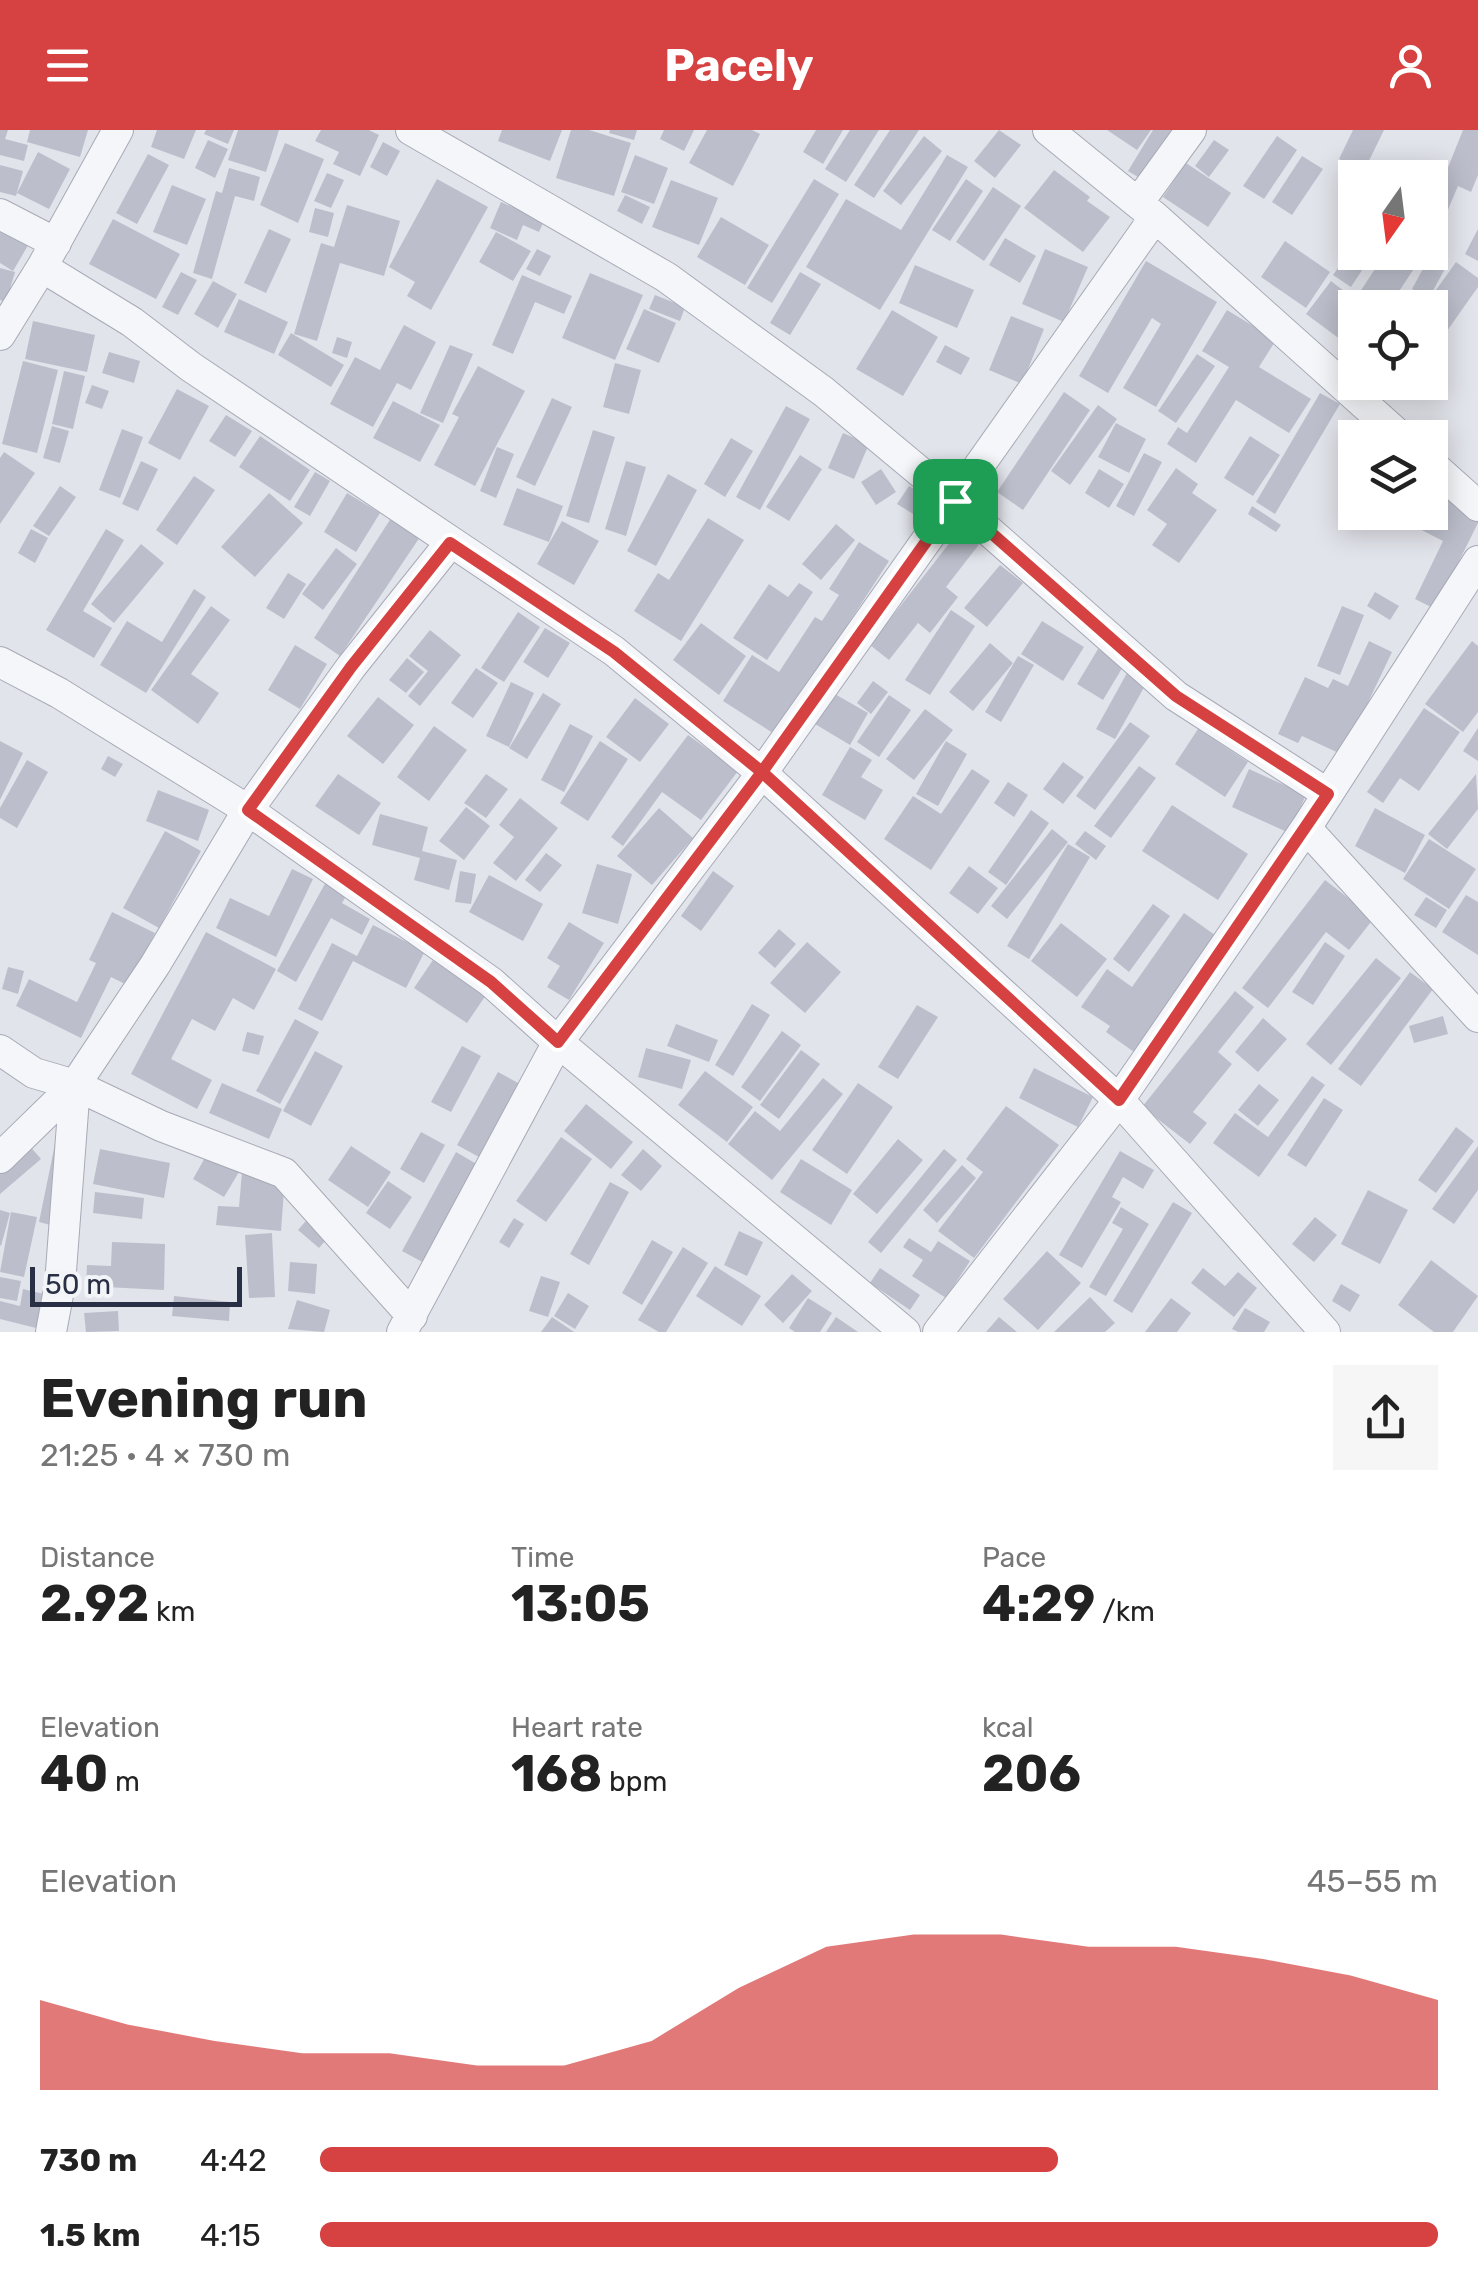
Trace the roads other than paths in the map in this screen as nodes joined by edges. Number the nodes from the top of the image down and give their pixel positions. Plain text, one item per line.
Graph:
1 (118, 130) edge
2 (411, 130) edge
3 (1048, 130) edge
4 (1191, 130) edge
5 (1146, 210) junction
6 (0, 214) edge
7 (49, 255) junction
8 (0, 334) edge
9 (1382, 420) edge
10 (1448, 479) edge
11 (955, 501) junction
12 (1478, 506) edge
13 (450, 543) junction
14 (1478, 561) edge
15 (0, 662) edge
16 (762, 772) junction
17 (1328, 794) junction
18 (248, 810) junction
19 (1306, 828) junction
20 (1478, 1017) edge
21 (558, 1042) junction
22 (0, 1050) edge
23 (75, 1085) junction
24 (1119, 1100) junction
25 (0, 1158) edge
26 (407, 1324) edge
27 (51, 1332) edge
28 (905, 1332) edge
29 (938, 1332) edge
30 (1326, 1332) edge

1 - 7 street
2 - 11 street
3 - 5 street
4 - 5 street
5 - 9 street
5 - 11 street
6 - 7 street
7 - 8 street
7 - 13 street
10 - 12 street
11 - 16 street
11 - 17 street
13 - 16 street
13 - 18 street
14 - 17 street
15 - 18 street
16 - 21 street
16 - 24 street
17 - 19 street
18 - 21 street
18 - 23 street
19 - 20 street
19 - 24 street
21 - 26 street
21 - 28 street
22 - 23 street
23 - 25 street
23 - 26 street
23 - 27 street
24 - 29 street
24 - 30 street

